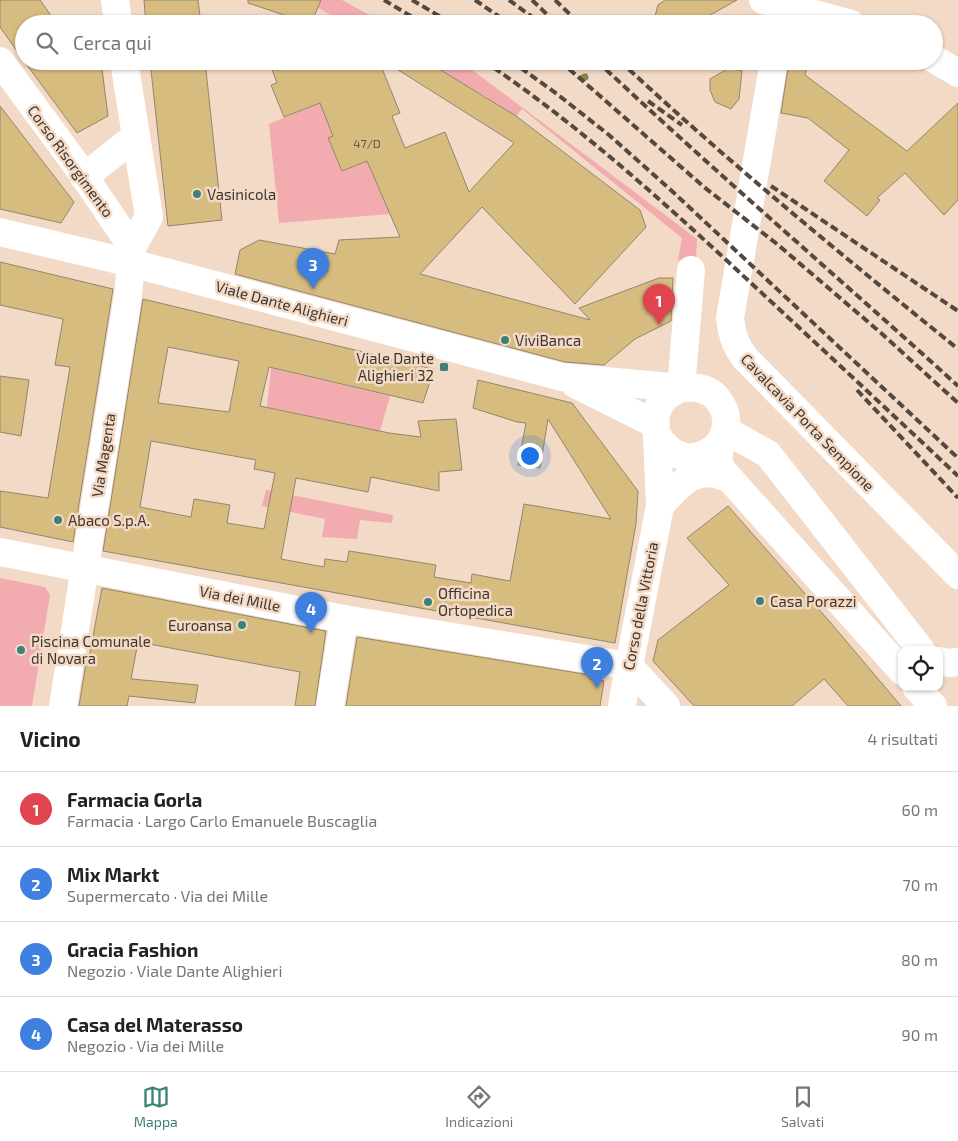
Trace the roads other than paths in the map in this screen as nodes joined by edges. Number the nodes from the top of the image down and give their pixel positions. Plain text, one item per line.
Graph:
1 (115, 0) edge
2 (763, 0) edge
3 (784, 0) edge
4 (117, 15) edge
5 (782, 15) edge
6 (819, 15) edge
7 (0, 61) edge
8 (943, 64) edge
9 (125, 70) edge
10 (772, 70) edge
11 (958, 73) edge
12 (136, 136) junction
13 (84, 177) junction
14 (0, 232) edge
15 (132, 255) junction
16 (692, 270) dead end
17 (562, 377) junction
18 (681, 388) junction
19 (656, 429) junction
20 (723, 436) junction
21 (731, 480) junction
22 (660, 506) junction
23 (0, 552) edge
24 (86, 568) junction
25 (958, 575) edge
26 (344, 619) junction
27 (918, 646) edge
28 (943, 662) edge
29 (958, 662) edge
30 (629, 666) junction
31 (898, 667) edge
32 (920, 691) edge
33 (63, 706) edge
34 (330, 706) edge
35 (622, 706) edge
36 (666, 706) edge
37 (933, 706) edge

1 - 4 main road
2 - 6 main road
3 - 5 main road
7 - 13 main road, Corso Risorgimento
8 - 11 main road
9 - 12 main road
10 - 25 main road, Cavalcavia Porta Sempione
12 - 13 main road
12 - 15 main road
13 - 15 main road, Corso Risorgimento
14 - 15 main road, Viale Dante Alighieri
15 - 17 main road, Viale Dante Alighieri
15 - 24 main road, Via Magenta
16 - 18 main road
17 - 18 main road
17 - 19 main road
18 - 19 main road
18 - 20 main road
19 - 20 main road
19 - 22 main road, Corso della Vittoria
20 - 21 main road
20 - 27 main road
21 - 22 main road
21 - 31 main road
22 - 30 main road, Corso della Vittoria
23 - 24 main road, Via dei Mille
24 - 26 main road, Via dei Mille
24 - 33 main road, Via Magenta
26 - 30 main road, Via dei Mille
26 - 34 main road
28 - 29 main road
30 - 35 main road, Corso della Vittoria
30 - 36 main road
32 - 37 main road

